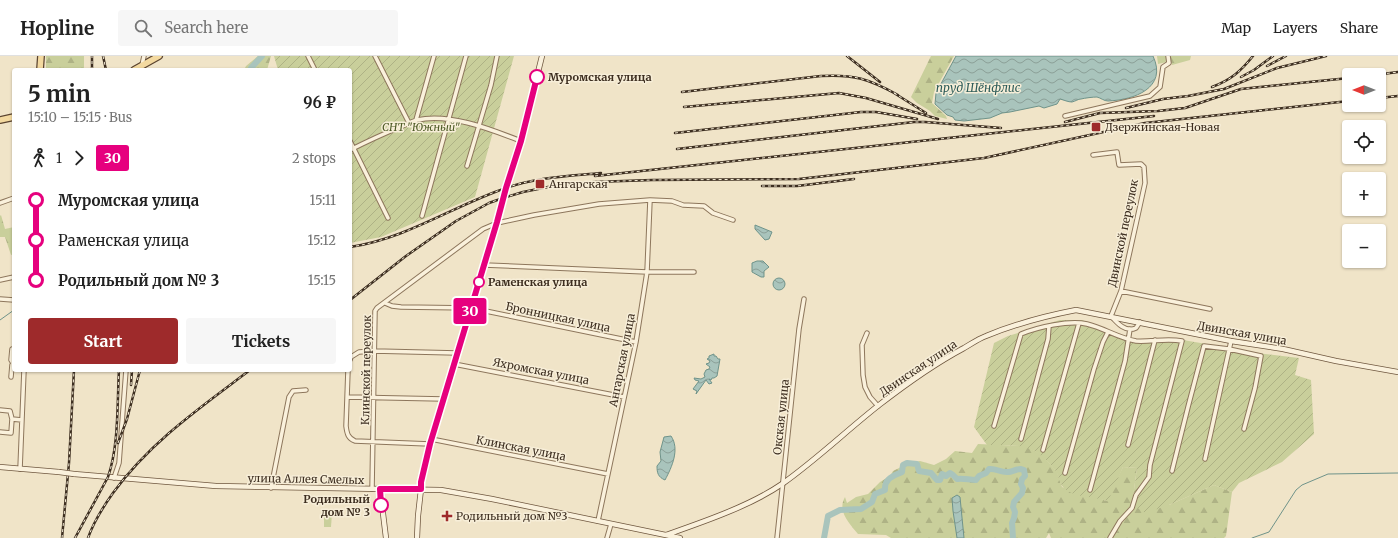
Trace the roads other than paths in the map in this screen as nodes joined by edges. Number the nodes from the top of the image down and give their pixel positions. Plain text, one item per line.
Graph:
1 (144, 56) edge
2 (159, 56) edge
3 (308, 56) edge
4 (375, 56) edge
5 (434, 56) edge
6 (466, 56) edge
7 (496, 56) edge
8 (542, 56) edge
9 (1168, 56) edge
10 (41, 58) edge
11 (141, 66) junction
12 (40, 68) edge
13 (138, 68) edge
14 (314, 68) edge
15 (1065, 116) dead end
16 (12, 117) edge
17 (448, 119) junction
18 (0, 120) edge
19 (416, 120) junction
20 (409, 123) junction
21 (479, 126) junction
22 (521, 141) junction
23 (352, 150) edge
24 (1093, 155) dead end
25 (467, 166) dead end
26 (12, 199) edge
27 (650, 200) junction
28 (0, 202) edge
29 (422, 216) dead end
30 (388, 218) dead end
31 (733, 220) dead end
32 (497, 223) junction
33 (484, 265) junction
34 (646, 272) junction
35 (694, 272) dead end
36 (12, 277) edge
37 (0, 280) edge
38 (1121, 291) junction
39 (0, 299) edge
40 (804, 299) dead end
41 (12, 300) edge
42 (385, 302) junction
43 (471, 308) junction
44 (1210, 309) dead end
45 (1111, 316) junction
46 (1140, 322) junction
47 (1078, 323) junction
48 (1050, 326) junction
49 (1130, 330) junction
50 (1108, 332) junction
51 (867, 333) dead end
52 (1128, 339) junction
53 (1155, 340) junction
54 (1231, 341) junction
55 (636, 342) junction
56 (12, 349) dead end
57 (1229, 349) junction
58 (374, 351) junction
59 (457, 353) junction
60 (352, 356) edge
61 (12, 360) edge
62 (454, 364) junction
63 (12, 365) edge
64 (24, 372) edge
65 (126, 372) edge
66 (348, 372) edge
67 (1398, 372) edge
68 (11, 377) dead end
69 (306, 390) dead end
70 (347, 397) junction
71 (624, 397) junction
72 (374, 398) junction
73 (443, 399) junction
74 (878, 406) junction
75 (0, 410) edge
76 (12, 419) junction
77 (22, 420) junction
78 (994, 426) dead end
79 (1244, 429) dead end
80 (0, 432) edge
81 (1021, 439) dead end
82 (430, 441) junction
83 (373, 442) junction
84 (1128, 445) dead end
85 (1044, 450) dead end
86 (1205, 459) dead end
87 (0, 467) edge
88 (20, 469) junction
89 (1172, 471) dead end
90 (1065, 473) dead end
91 (608, 474) junction
92 (114, 478) junction
93 (784, 482) junction
94 (271, 488) junction
95 (372, 489) junction
96 (380, 489) junction
97 (421, 489) junction
98 (1090, 490) dead end
99 (598, 521) junction
100 (611, 524) junction
101 (666, 535) junction
102 (386, 538) edge
103 (417, 538) edge
104 (607, 538) edge
105 (680, 538) edge
106 (778, 538) edge
107 (1110, 538) edge

1 - 11 street
2 - 11 main road
3 - 14 street
4 - 20 street
5 - 19 street
6 - 17 street
7 - 21 street
8 - 22 main road
9 - 15 street
10 - 12 main road
11 - 13 main road
16 - 18 main road
17 - 19 street
17 - 21 street
17 - 29 street
19 - 20 street
20 - 23 street
21 - 22 street
21 - 25 street
22 - 32 main road
23 - 30 street
24 - 38 street, Двинской переулок
26 - 28 street
27 - 31 street
27 - 32 street
27 - 34 street, Ангарская улица
32 - 33 main road
32 - 42 street
33 - 34 street
33 - 43 main road
34 - 35 street
34 - 55 street, Ангарская улица
36 - 37 street
38 - 44 street
38 - 45 street, Двинской переулок
39 - 41 street
40 - 93 street, Окская улица
42 - 43 street
42 - 58 street, Клинской переулок
43 - 55 street, Бронницкая улица
43 - 59 main road
45 - 46 main road, Двинская улица
45 - 49 street
45 - 74 main road, Двинская улица
46 - 49 street
46 - 54 main road, Двинская улица
47 - 48 street
47 - 50 street
47 - 85 street
48 - 78 street
48 - 81 street
49 - 52 street
50 - 52 street
50 - 90 street
51 - 74 street
52 - 53 street
52 - 98 street
53 - 84 street
53 - 107 street
54 - 57 street
54 - 67 main road, Двинская улица
55 - 71 street, Ангарская улица
56 - 61 street
57 - 79 street
57 - 86 street
57 - 89 street
58 - 59 street
58 - 60 street
58 - 72 street, Клинской переулок
59 - 62 main road
62 - 71 street, Яхромская улица
62 - 73 main road
63 - 68 street
64 - 77 street
65 - 92 street
66 - 70 street, Клинской переулок
69 - 94 street
70 - 72 street
70 - 83 street, Клинской переулок
71 - 91 street, Ангарская улица
72 - 73 street
72 - 83 street, Клинской переулок
73 - 82 main road
74 - 93 main road, Двинская улица
75 - 76 street
76 - 77 street
76 - 80 street
77 - 88 street
82 - 83 street, Клинской переулок
82 - 91 street, Клинская улица
82 - 97 main road
83 - 95 street, Клинской переулок
87 - 88 main road, улица Аллея Смелых
88 - 92 main road, улица Аллея Смелых, bridge
91 - 99 street, Ангарская улица
92 - 94 main road, улица Аллея Смелых
93 - 101 main road, Двинская улица
93 - 106 street, Окская улица
94 - 95 main road, улица Аллея Смелых
95 - 96 main road, улица Аллея Смелых
96 - 97 main road, улица Аллея Смелых
96 - 102 main road
97 - 99 main road, улица Аллея Смелых
97 - 103 main road
99 - 100 main road, улица Аллея Смелых
100 - 101 main road, улица Аллея Смелых
100 - 104 street
101 - 105 main road, улица Аллея Смелых

